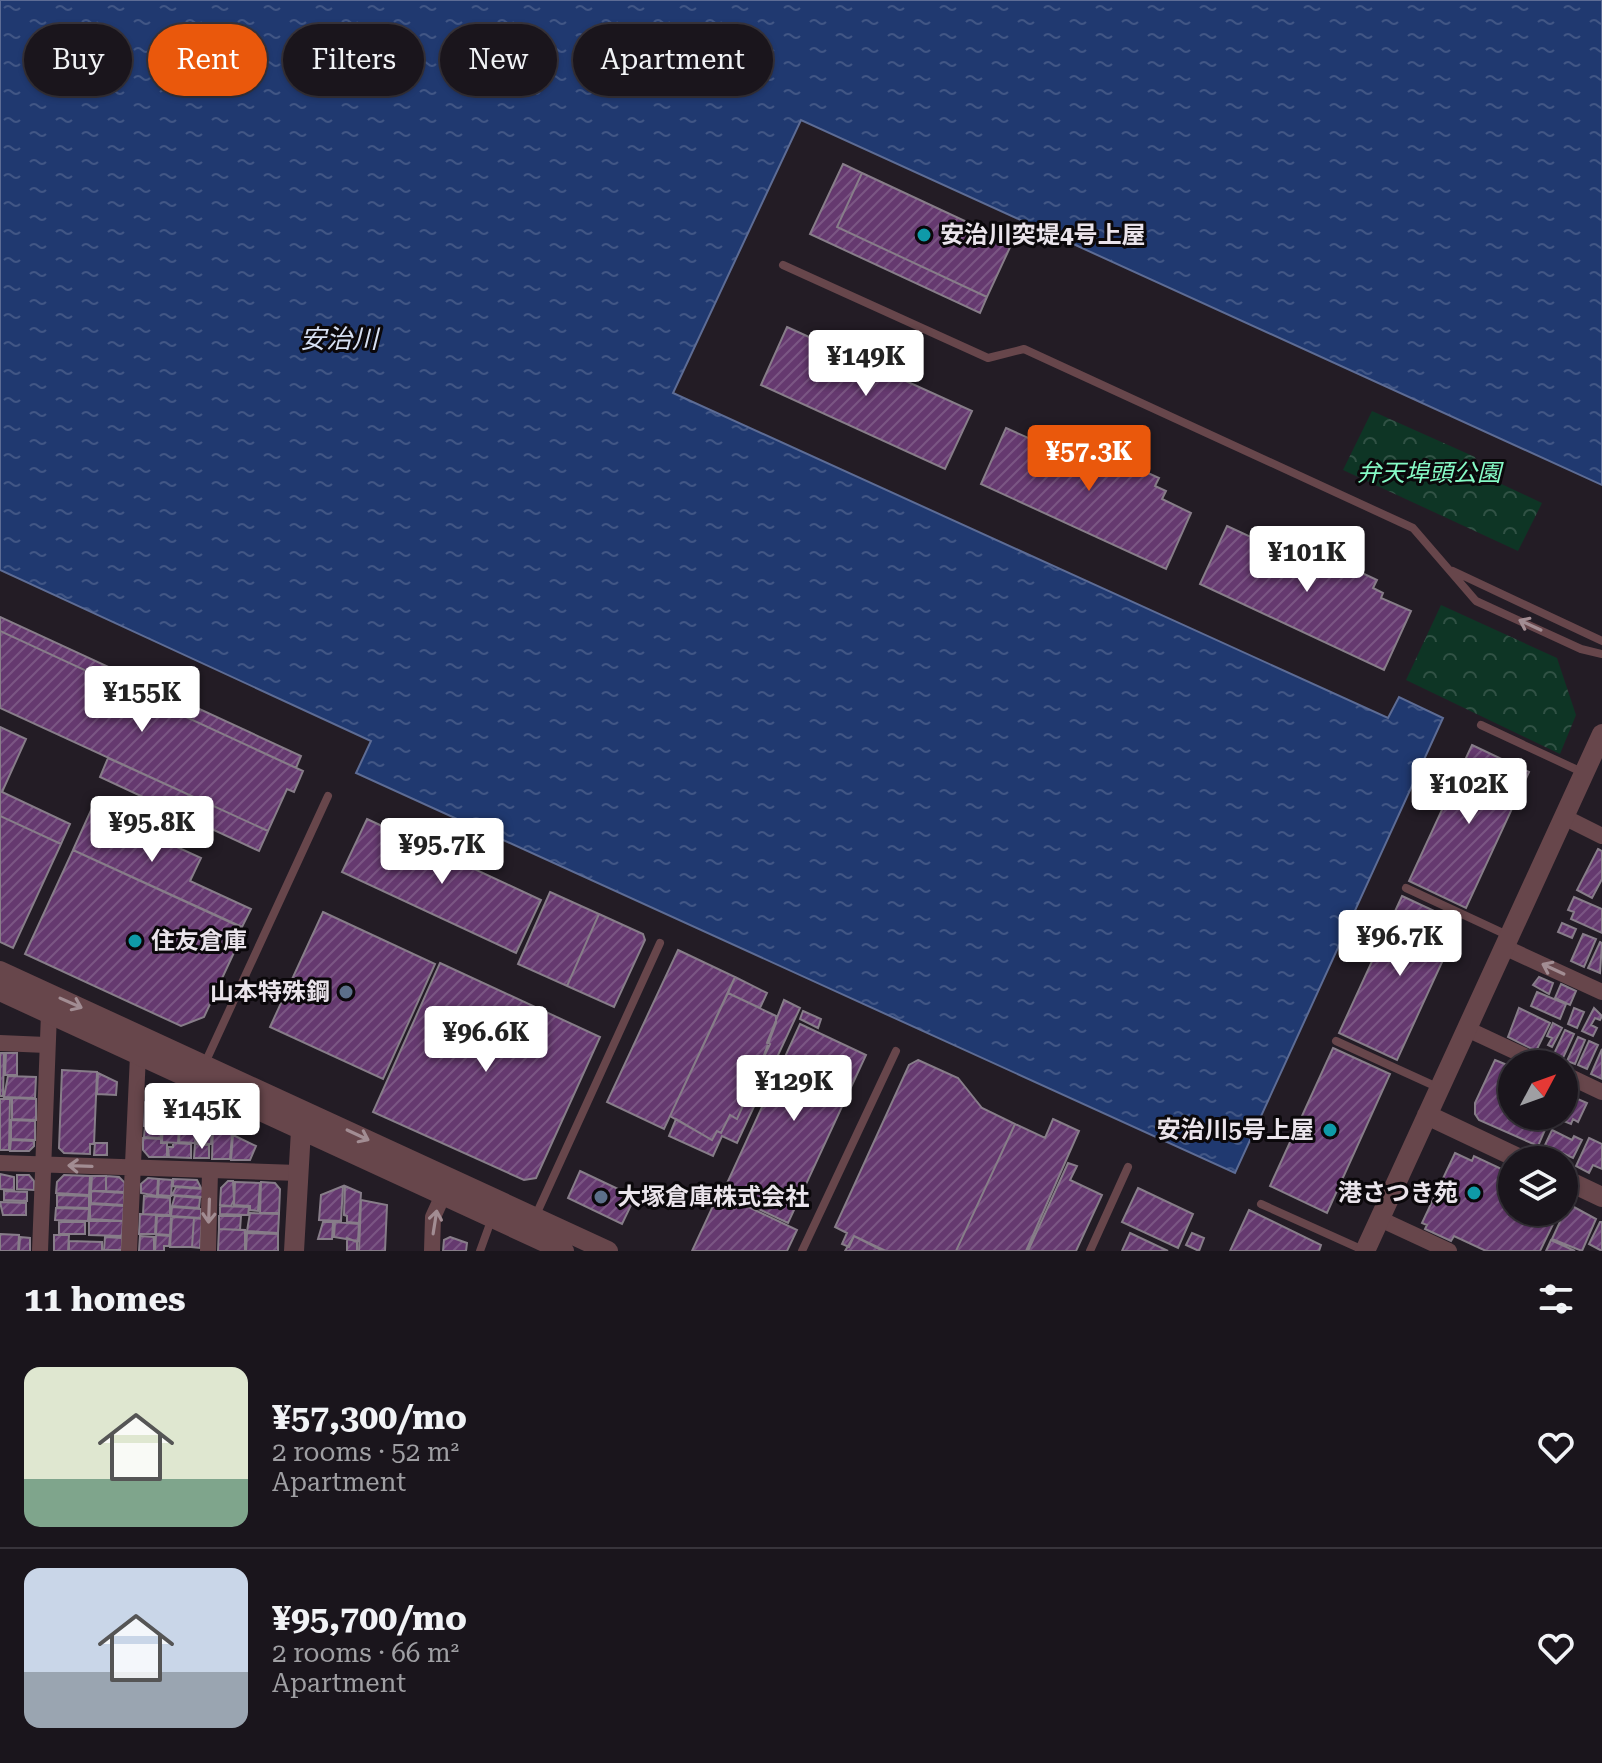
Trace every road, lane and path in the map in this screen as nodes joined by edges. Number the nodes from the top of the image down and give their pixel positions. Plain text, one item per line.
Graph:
1 (783, 265) dead end
2 (1449, 570) junction
3 (1602, 641) edge
4 (1602, 654) edge
5 (1481, 725) dead end
6 (1602, 734) edge
7 (1584, 773) junction
8 (328, 796) dead end
9 (1564, 817) junction
10 (1602, 836) edge
11 (1406, 888) dead end
12 (1507, 941) junction
13 (660, 943) dead end
14 (0, 971) edge
15 (0, 991) edge
16 (1602, 992) edge
17 (49, 1013) junction
18 (1467, 1029) junction
19 (1336, 1041) dead end
20 (0, 1043) edge
21 (46, 1045) junction
22 (1512, 1050) edge
23 (896, 1051) dead end
24 (138, 1055) junction
25 (204, 1064) junction
26 (1578, 1081) edge
27 (1440, 1088) junction
28 (1602, 1092) edge
29 (1427, 1115) junction
30 (306, 1121) junction
31 (1498, 1149) edge
32 (0, 1163) edge
33 (43, 1165) junction
34 (1128, 1167) dead end
35 (132, 1168) junction
36 (210, 1171) junction
37 (298, 1173) junction
38 (1578, 1186) edge
39 (443, 1195) junction
40 (1602, 1197) edge
41 (1261, 1204) dead end
42 (492, 1218) junction
43 (535, 1218) junction
44 (1380, 1219) junction
45 (40, 1251) edge
46 (129, 1251) edge
47 (208, 1251) edge
48 (294, 1251) edge
49 (432, 1251) edge
50 (480, 1251) edge
51 (564, 1251) edge
52 (608, 1251) edge
53 (802, 1251) edge
54 (1090, 1251) edge
55 (1365, 1251) edge
56 (1449, 1251) edge

1 - 2 lane
2 - 3 lane
4 -> 2 lane
5 - 7 lane
6 - 7 street
7 - 9 street
8 - 25 lane
9 - 10 street
9 - 12 street
11 - 12 lane
16 -> 12 street
12 - 18 street
13 - 43 lane
14 -> 25 street
15 - 17 street
17 - 21 street
17 - 24 street
18 - 22 street
18 - 27 street
19 - 27 lane
20 - 21 street
21 - 33 street
23 - 53 lane
24 - 30 street
24 - 35 street
25 - 30 street
26 - 28 street
27 - 29 street
29 - 31 street
29 - 44 street
30 - 37 street
30 - 39 street
30 -> 43 street
32 - 33 street
35 -> 33 street
33 - 45 street
34 - 54 lane
35 - 36 street
35 - 46 street
36 - 37 street
36 -> 47 street
37 - 48 street
38 - 40 street
39 - 42 street
49 -> 39 street
41 - 55 lane
42 - 50 lane
42 - 51 street
43 - 52 street
44 - 55 street
44 - 56 street

